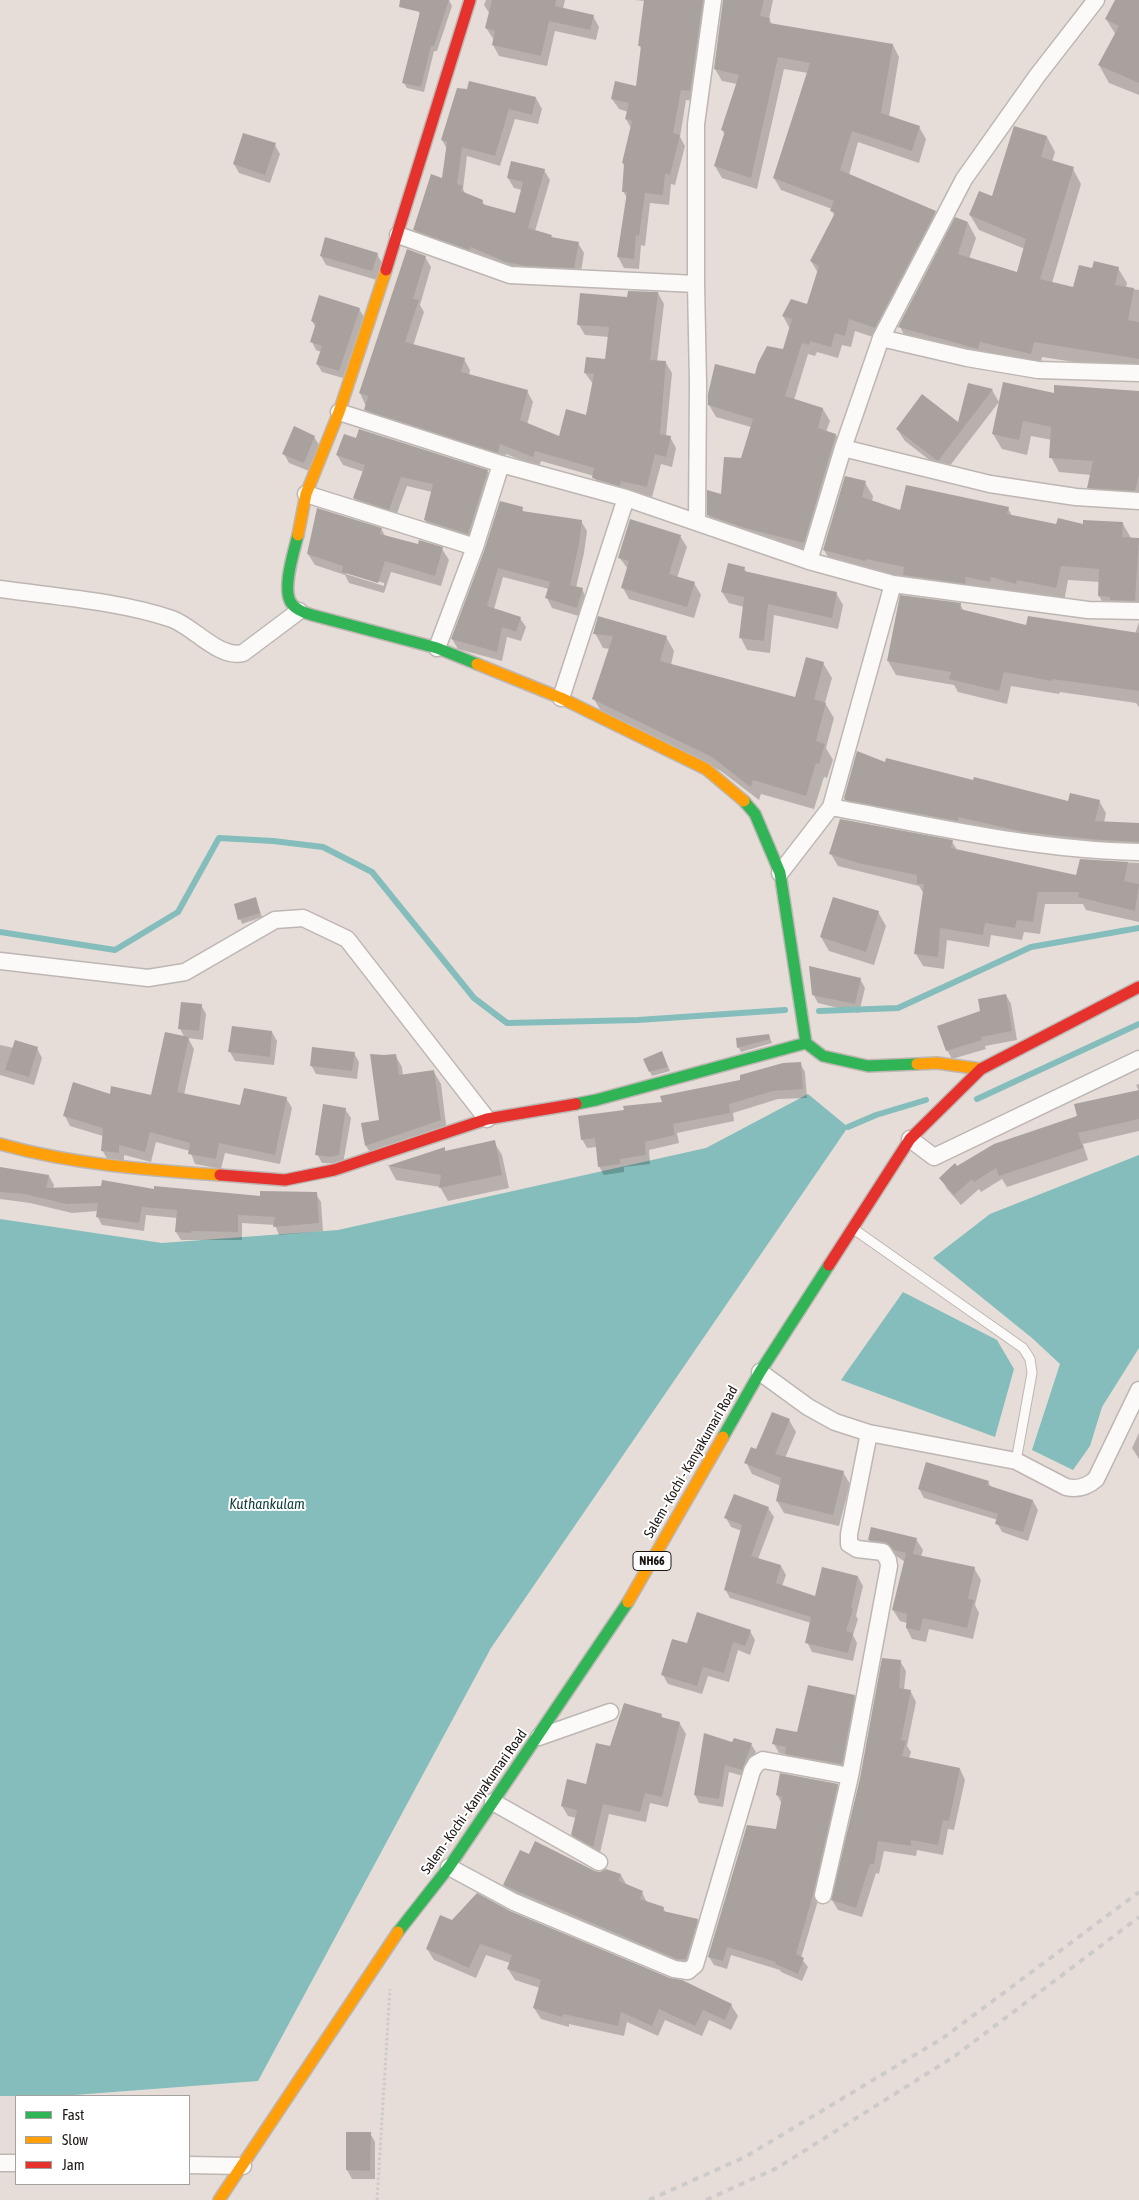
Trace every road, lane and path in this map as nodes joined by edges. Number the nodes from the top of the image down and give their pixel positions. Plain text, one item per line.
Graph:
1 (470, 0) edge
2 (713, 0) edge
3 (1096, 0) edge
4 (398, 235) junction
5 (696, 284) junction
6 (881, 338) junction
7 (1139, 373) edge
8 (339, 412) junction
9 (843, 448) junction
10 (501, 464) junction
11 (306, 494) junction
12 (626, 498) junction
13 (1139, 502) edge
14 (697, 522) junction
15 (475, 547) junction
16 (809, 561) junction
17 (893, 584) junction
18 (0, 589) edge
19 (299, 611) junction
20 (1139, 611) edge
21 (437, 648) junction
22 (561, 698) junction
23 (831, 807) junction
24 (1139, 852) edge
25 (780, 873) junction
26 (0, 961) edge
27 (1139, 987) edge
28 (806, 1043) junction
29 (1139, 1059) edge
30 (981, 1069) junction
31 (487, 1119) junction
32 (910, 1139) junction
33 (0, 1144) edge
34 (853, 1229) junction
35 (760, 1372) junction
36 (1139, 1390) edge
37 (869, 1433) junction
38 (1016, 1461) junction
39 (610, 1712) dead end
40 (538, 1737) junction
41 (850, 1776) junction
42 (493, 1802) junction
43 (600, 1862) dead end
44 (448, 1867) junction
45 (823, 1895) dead end
46 (390, 1987) dead end
47 (0, 2163) edge
48 (15, 2163) edge
49 (190, 2165) edge
50 (243, 2166) junction
51 (219, 2200) edge
52 (377, 2200) edge

1 - 4 main road
2 - 5 street
3 - 6 street
4 - 5 street
4 - 8 main road
5 - 14 street
6 - 7 street
6 - 9 street
8 - 10 street
8 - 11 main road
9 - 13 street
9 - 16 street
10 - 12 street
10 - 15 street
11 - 15 street
11 - 19 main road
12 - 14 street
12 - 22 street
14 - 16 street
15 - 21 street
16 - 17 street
17 - 20 street
17 - 23 street
18 - 19 street
19 - 21 main road
21 - 22 main road
22 - 25 main road
23 - 24 street
23 - 25 street
25 - 28 main road
26 - 31 street
27 - 30 main road, Salem - Kochi - Kanyakumari Road / NH66
28 - 30 main road
28 - 31 main road
29 - 32 street
30 - 32 main road, Salem - Kochi - Kanyakumari Road / NH66
31 - 33 main road
32 - 34 main road, Salem - Kochi - Kanyakumari Road / NH66
34 - 35 main road, Salem - Kochi - Kanyakumari Road / NH66
34 - 38 lane
35 - 37 street
35 - 40 main road, Salem - Kochi - Kanyakumari Road / NH66
36 - 38 street
37 - 38 street
37 - 41 street
39 - 40 street
40 - 42 main road, Salem - Kochi - Kanyakumari Road / NH66
41 - 44 street
41 - 45 street
42 - 43 street
42 - 44 main road, Salem - Kochi - Kanyakumari Road / NH66
44 - 50 main road, Salem - Kochi - Kanyakumari Road / NH66
46 - 52 path
47 - 48 street
49 - 50 street
50 - 51 main road, Salem - Kochi - Kanyakumari Road / NH66

